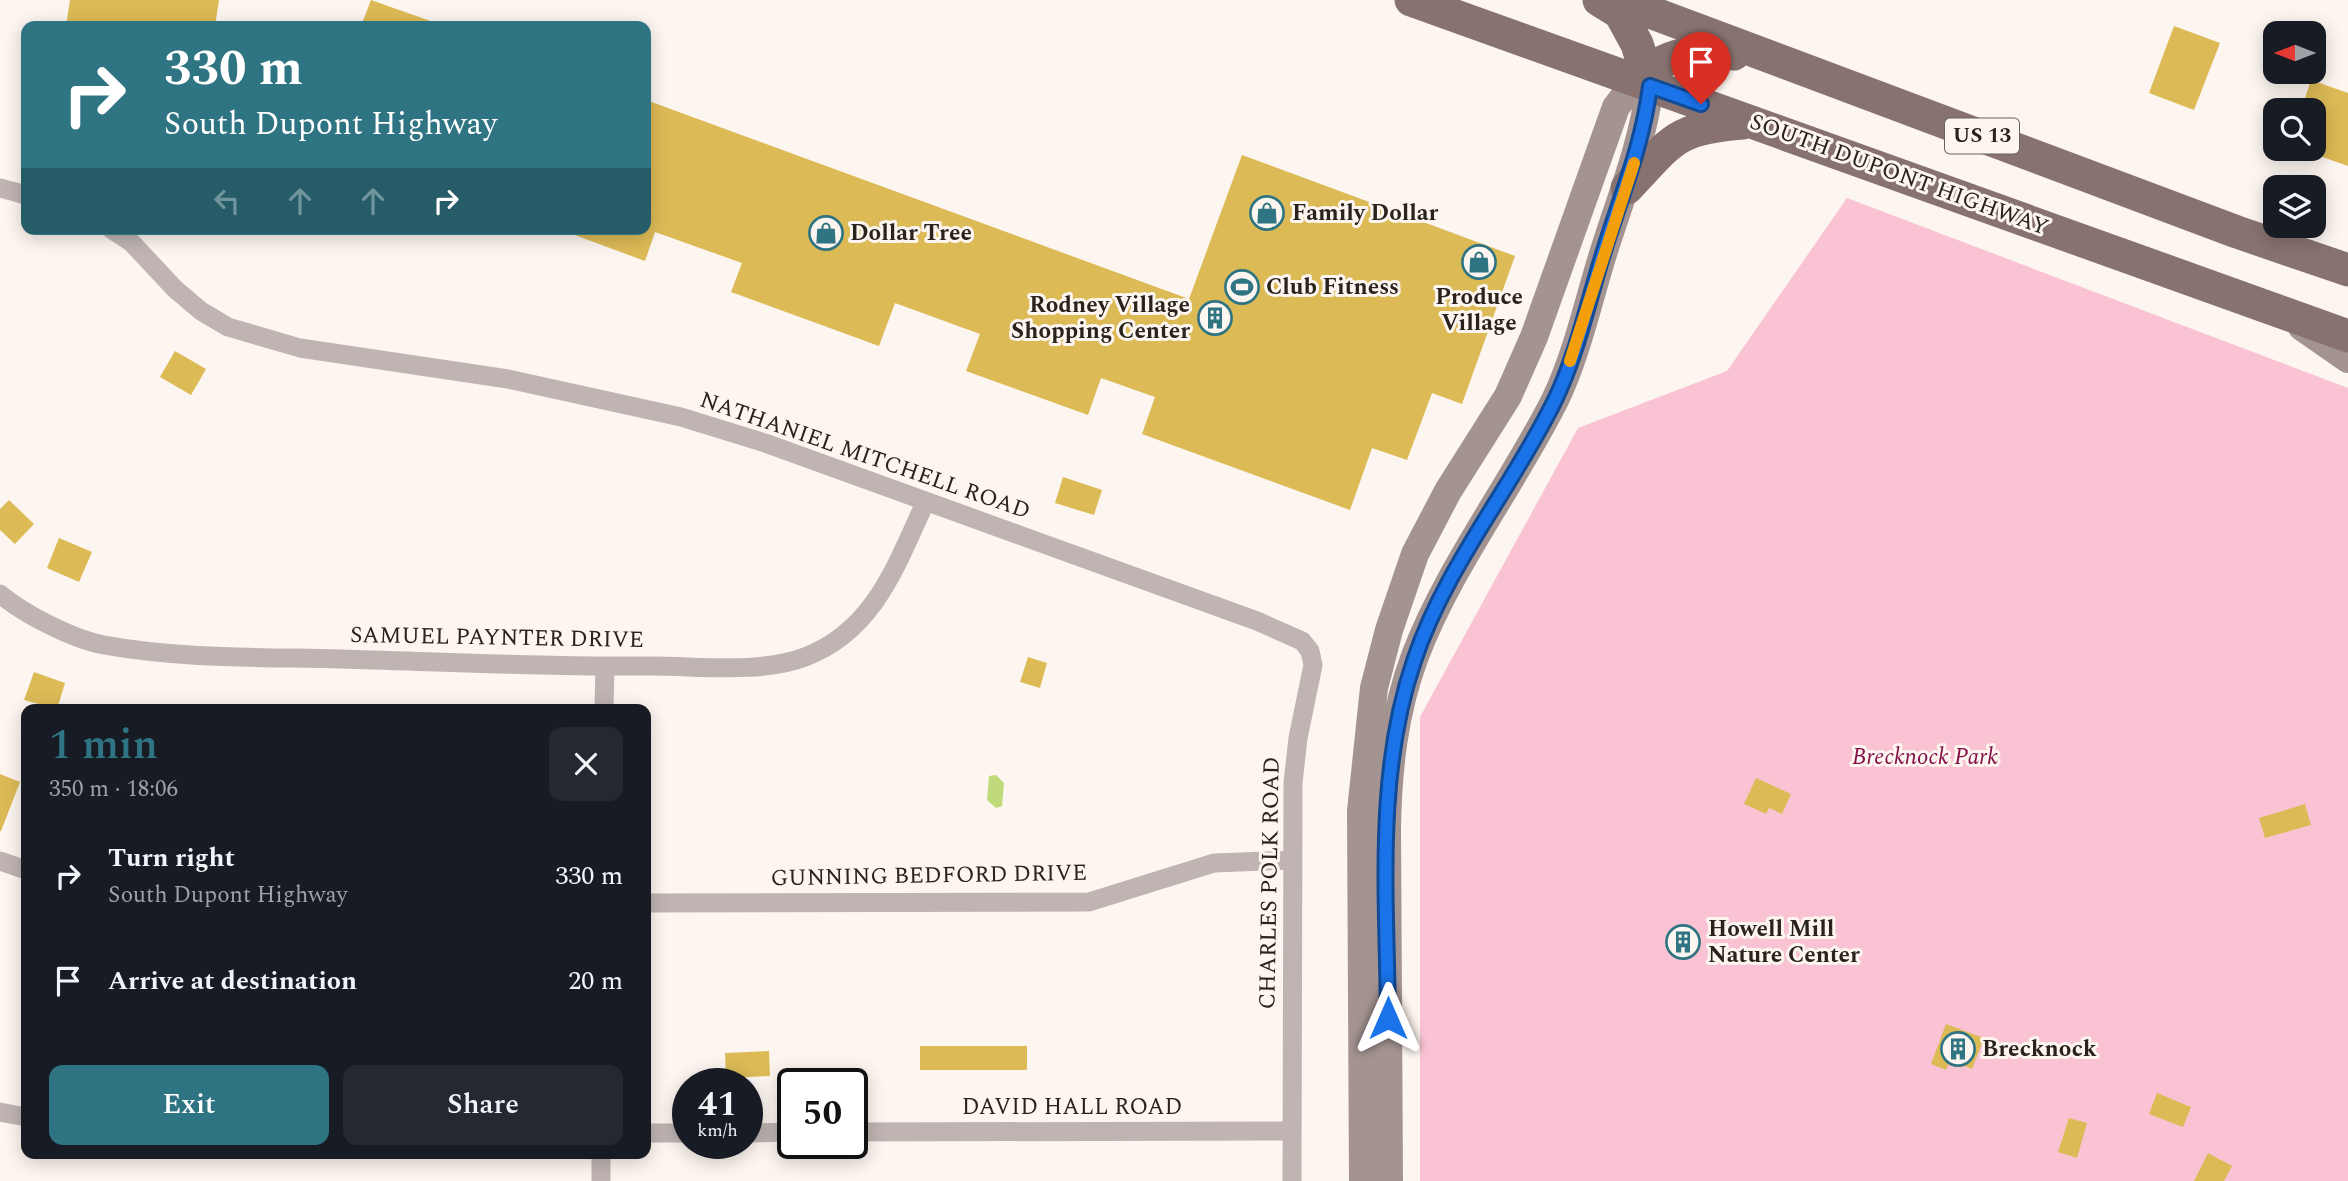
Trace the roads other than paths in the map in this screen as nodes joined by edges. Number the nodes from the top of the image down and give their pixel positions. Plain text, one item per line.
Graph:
1 (1411, 0) edge
2 (1599, 0) edge
3 (1618, 0) edge
4 (1768, 56) junction
5 (1645, 79) junction
6 (1752, 123) junction
7 (0, 188) edge
8 (1627, 188) junction
9 (21, 194) edge
10 (120, 235) edge
11 (2348, 270) edge
12 (2279, 311) junction
13 (2348, 337) edge
14 (2348, 359) edge
15 (925, 503) junction
16 (1415, 554) junction
17 (1455, 573) junction
18 (0, 594) edge
19 (1257, 621) joint
20 (605, 666) junction
21 (604, 704) edge
22 (1292, 860) junction
23 (0, 861) edge
24 (21, 868) edge
25 (651, 903) edge
26 (0, 1112) edge
27 (21, 1116) edge
28 (1293, 1131) junction
29 (868, 1132) edge
30 (651, 1133) edge
31 (672, 1133) edge
32 (601, 1159) edge
33 (601, 1181) edge
34 (1293, 1181) edge
35 (1363, 1181) edge
36 (1389, 1181) edge

1 - 5 highway, SOUTH DUPONT HIGHWAY
2 - 5 highway
3 - 4 highway, US 13
4 - 5 highway
4 - 11 highway, US 13
5 - 6 highway, SOUTH DUPONT HIGHWAY
5 - 8 main road
5 - 16 main road
6 - 8 highway
6 - 12 highway, SOUTH DUPONT HIGHWAY
7 - 9 street
8 - 17 main road
10 - 15 street, NATHANIEL MITCHELL ROAD
12 - 13 highway, SOUTH DUPONT HIGHWAY
12 - 14 main road
15 - 19 street, NATHANIEL MITCHELL ROAD
15 - 20 street, SAMUEL PAYNTER DRIVE
16 - 17 main road
16 - 35 main road
17 - 36 main road
18 - 20 street, SAMUEL PAYNTER DRIVE
19 - 22 street, CHARLES POLK ROAD
20 - 21 street
22 - 25 street, GUNNING BEDFORD DRIVE
22 - 28 street, CHARLES POLK ROAD
23 - 24 street
26 - 27 street
28 - 29 street, DAVID HALL ROAD
28 - 34 street, CHARLES POLK ROAD
30 - 31 street
32 - 33 street

